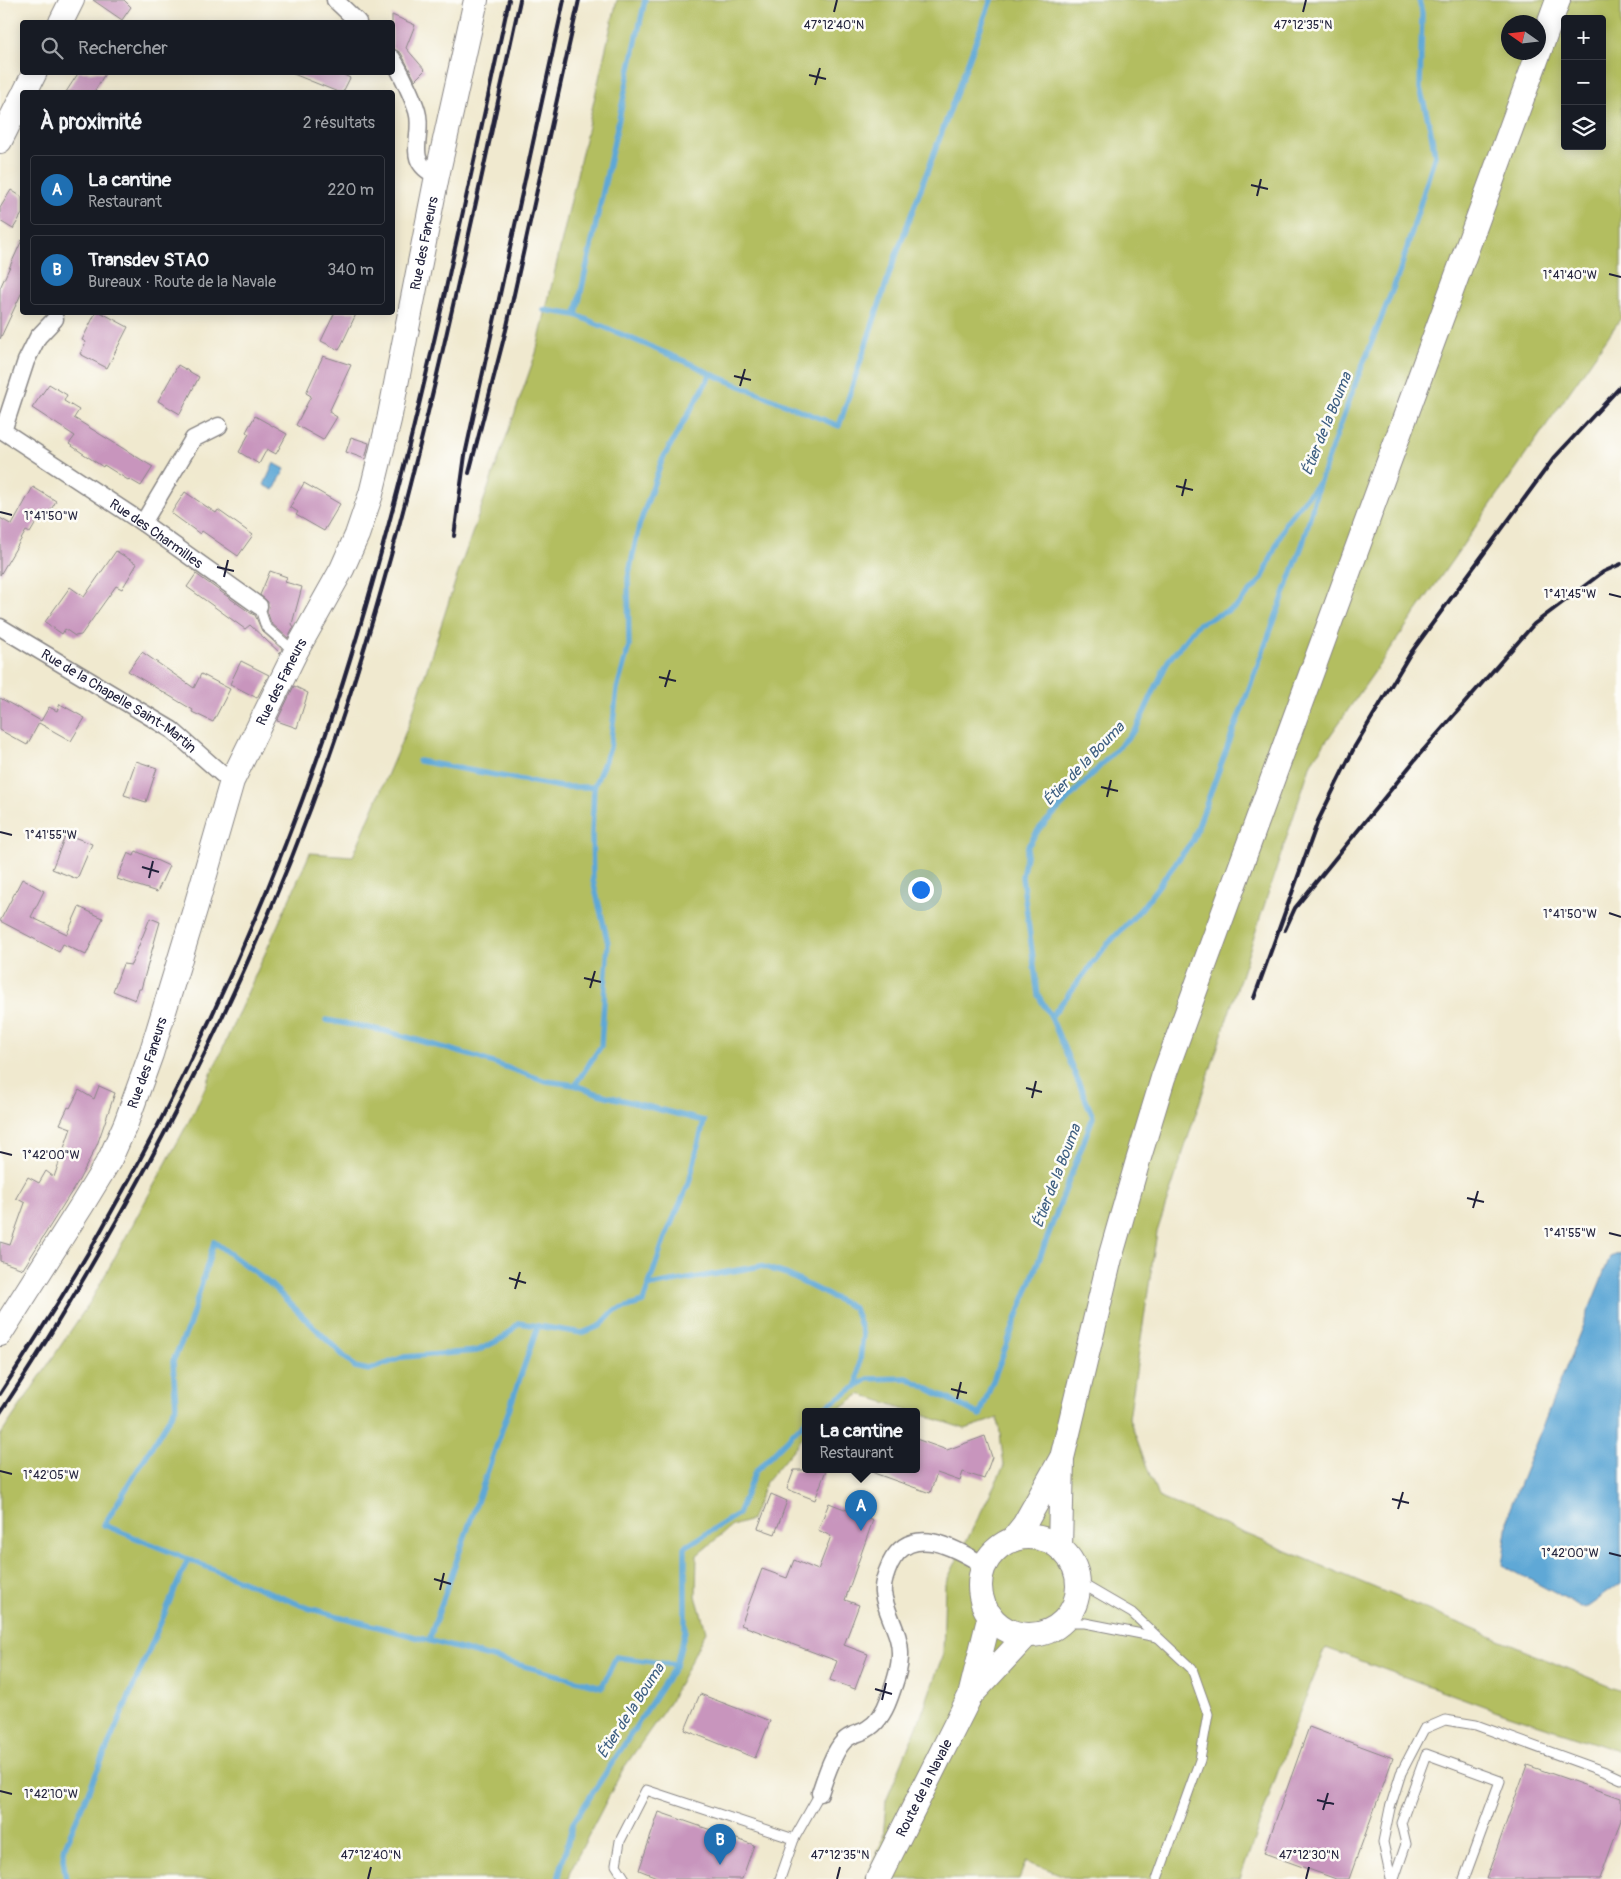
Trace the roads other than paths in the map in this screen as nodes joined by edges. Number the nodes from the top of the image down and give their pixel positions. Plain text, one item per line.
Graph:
1 (72, 0) edge
2 (335, 0) edge
3 (476, 0) edge
4 (1558, 0) edge
5 (62, 20) edge
6 (356, 20) edge
7 (395, 64) edge
8 (34, 75) edge
9 (26, 90) edge
10 (20, 101) edge
11 (0, 141) edge
12 (437, 176) junction
13 (55, 319) dead end
14 (219, 426) dead end
15 (2, 430) edge
16 (143, 523) junction
17 (260, 606) joint
18 (0, 627) edge
19 (295, 653) junction
20 (232, 781) junction
21 (0, 1334) edge
22 (1062, 1458) junction
23 (1012, 1540) junction
24 (1060, 1548) junction
25 (985, 1566) junction
26 (1078, 1581) junction
27 (990, 1615) junction
28 (1061, 1623) junction
29 (1027, 1635) junction
30 (1158, 1637) junction
31 (970, 1696) junction
32 (1621, 1780) edge
33 (820, 1793) joint
34 (794, 1839) junction
35 (625, 1879) edge
36 (780, 1879) edge
37 (878, 1879) edge
38 (1157, 1879) edge
39 (1393, 1879) edge
40 (1464, 1879) edge

1 - 5 main road
2 - 6 street
3 - 12 main road, Rue des Faneurs
4 - 22 main road
7 - 12 street
8 - 9 main road
10 - 11 main road
12 - 19 main road, Rue des Faneurs
13 - 15 street
14 - 16 street
15 - 16 street, Rue des Charmilles
16 - 17 street, Rue des Charmilles
17 - 19 lane, Rue des Charmilles
18 - 20 street, Rue de la Chapelle Saint-Martin
19 - 20 main road, Rue des Faneurs
20 - 21 main road, Rue des Faneurs
22 - 23 main road
22 - 24 main road
23 - 24 main road
23 - 25 main road
24 - 26 main road
25 - 27 main road
25 - 33 street
26 - 28 main road
26 - 30 lane
27 - 29 main road
27 - 31 main road, Route de la Navale
28 - 29 main road
28 - 30 lane
29 - 31 main road, Route de la Navale
30 - 38 lane
31 - 37 main road, Route de la Navale
32 - 39 lane
33 - 34 lane
34 - 35 lane
34 - 36 lane
39 - 40 lane

